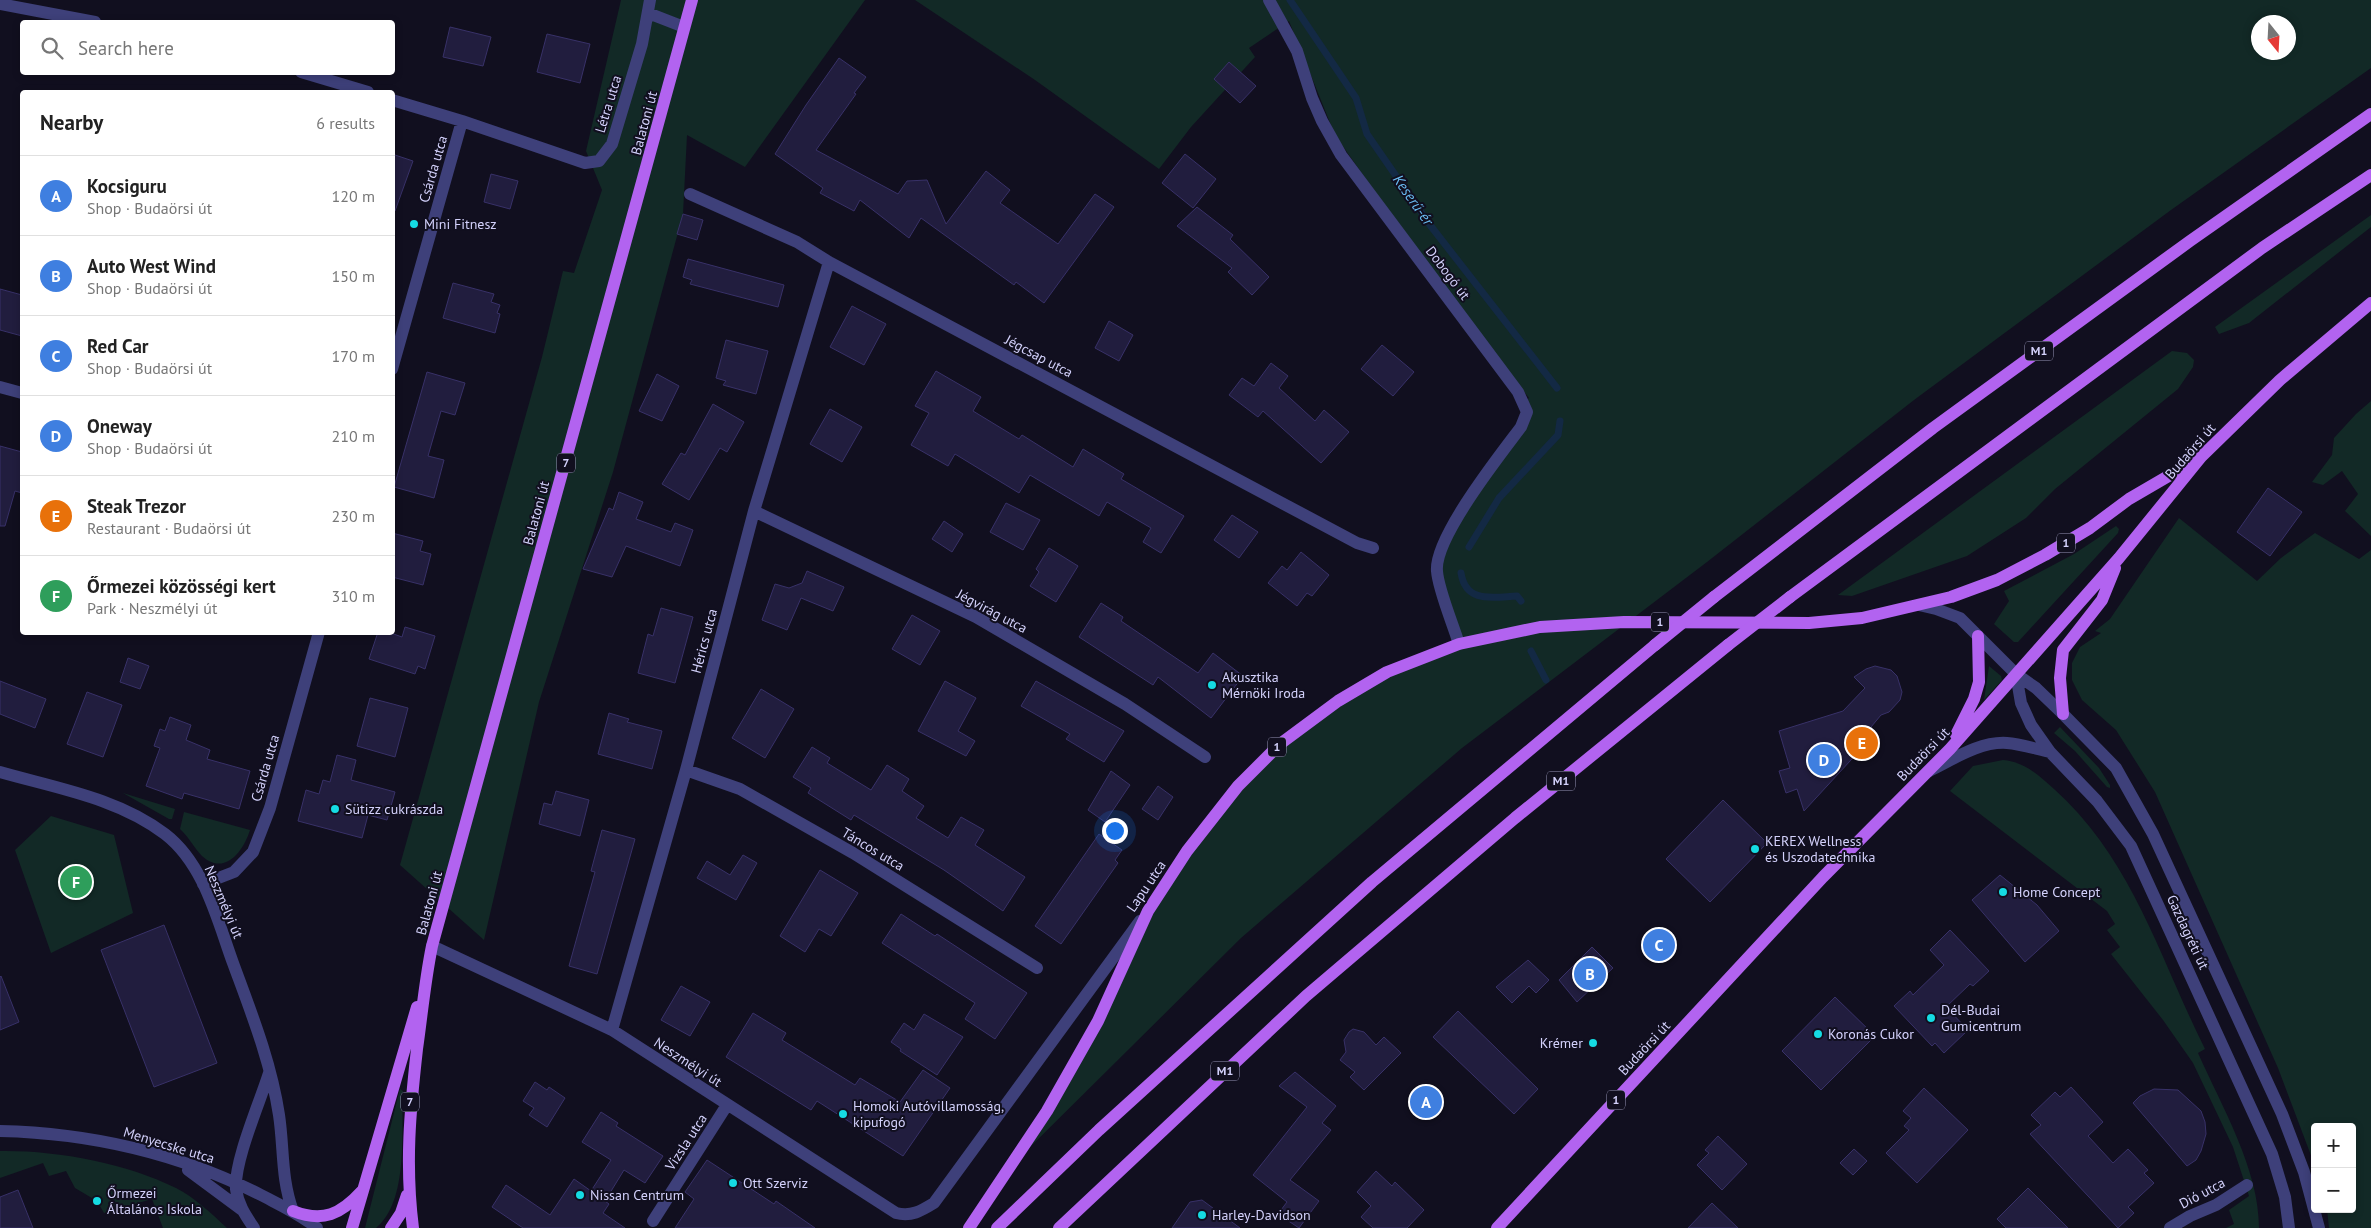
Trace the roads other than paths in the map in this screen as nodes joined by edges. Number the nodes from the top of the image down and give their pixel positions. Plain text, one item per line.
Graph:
1 (692, 0) edge
2 (1269, 0) edge
3 (0, 4) edge
4 (649, 6) edge
5 (84, 20) edge
6 (684, 27) junction
7 (311, 75) edge
8 (361, 90) edge
9 (395, 101) edge
10 (2371, 114) edge
11 (462, 121) junction
12 (2371, 174) edge
13 (690, 194) dead end
14 (829, 262) junction
15 (2371, 303) edge
16 (395, 358) edge
17 (0, 387) edge
18 (20, 392) edge
19 (2201, 457) junction
20 (754, 511) junction
21 (1373, 548) dead end
22 (2119, 558) junction
23 (1918, 605) junction
24 (318, 635) edge
25 (1978, 636) junction
26 (1459, 644) junction
27 (2016, 674) junction
28 (2063, 714) junction
29 (1950, 749) junction
30 (2050, 752) junction
31 (1205, 757) dead end
32 (686, 770) junction
33 (0, 772) edge
34 (1925, 773) junction
35 (203, 884) junction
36 (1148, 911) junction
37 (432, 946) junction
38 (1037, 968) dead end
39 (426, 976) junction
40 (612, 1030) junction
41 (269, 1073) junction
42 (727, 1105) junction
43 (0, 1131) edge
44 (174, 1160) junction
45 (236, 1182) junction
46 (2248, 1184) dead end
47 (364, 1189) junction
48 (408, 1191) junction
49 (2309, 1191) junction
50 (242, 1211) junction
51 (293, 1212) junction
52 (918, 1213) joint
53 (653, 1221) dead end
54 (254, 1228) edge
55 (317, 1228) edge
56 (352, 1228) edge
57 (391, 1228) edge
58 (413, 1228) edge
59 (969, 1228) edge
60 (997, 1228) edge
61 (1059, 1228) edge
62 (1497, 1228) edge
63 (2170, 1228) edge
64 (2289, 1228) edge
65 (2311, 1228) edge
66 (2320, 1228) edge

1 - 6 main road, Balatoni út / 7
2 - 26 street, Dobogó út
3 - 5 street
4 - 6 street
4 - 11 street, Létra utca
6 - 37 main road, Balatoni út / 7
7 - 8 street
9 - 11 street, Létra utca
10 - 60 main road, M1, bridge
11 - 16 street, Csárda utca
12 - 61 main road, M1, bridge
13 - 14 street, Jégcsap utca
14 - 20 street, Hérics utca
14 - 21 street, Jégcsap utca
15 - 19 main road, Budaörsi út / 1
17 - 18 street
19 - 22 main road, Budaörsi út / 1
19 - 23 main road, 1
20 - 31 street, Jégvirág utca
20 - 32 street, Hérics utca
22 - 27 main road, Budaörsi út / 1
22 - 28 main road
23 - 25 street, Gazdagréti út
23 - 26 main road, 1
24 - 35 street, Csárda utca
25 - 27 street, Gazdagréti út
25 - 29 main road
26 - 36 main road, Lapu utca / 1
27 - 28 street, Gazdagréti út
27 - 29 main road, Budaörsi út / 1
27 - 30 street, Gazdagréti út
28 - 49 street, Gazdagréti út
29 - 34 main road, Budaörsi út / 1
30 - 34 street
30 - 64 street, Gazdagréti út
32 - 38 street, Táncos utca
32 - 40 street, Hérics utca
33 - 35 street, Neszmélyi út
34 - 62 main road, Budaörsi út / 1
35 - 41 street, Neszmélyi út
36 - 52 street, Lapu utca
36 - 59 main road, 1
37 - 39 main road, Balatoni út / 7
37 - 40 street, Neszmélyi út
39 - 47 main road, 7
39 - 48 main road, 7
40 - 42 street, Neszmélyi út
41 - 45 street
41 - 51 street, Neszmélyi út
42 - 52 street, Neszmélyi út
42 - 53 street, Vizsla utca
43 - 44 street, Menyecske utca
44 - 45 street, Menyecske utca
44 - 50 street
45 - 50 street
45 - 51 street, Menyecske utca
46 - 63 street, Dió utca
47 - 51 main road
47 - 56 main road, 7
48 - 57 main road
48 - 58 main road, 7
49 - 65 street, Gazdagréti út
49 - 66 street, Gazdagréti út
50 - 54 street
51 - 55 street, Menyecske utca

